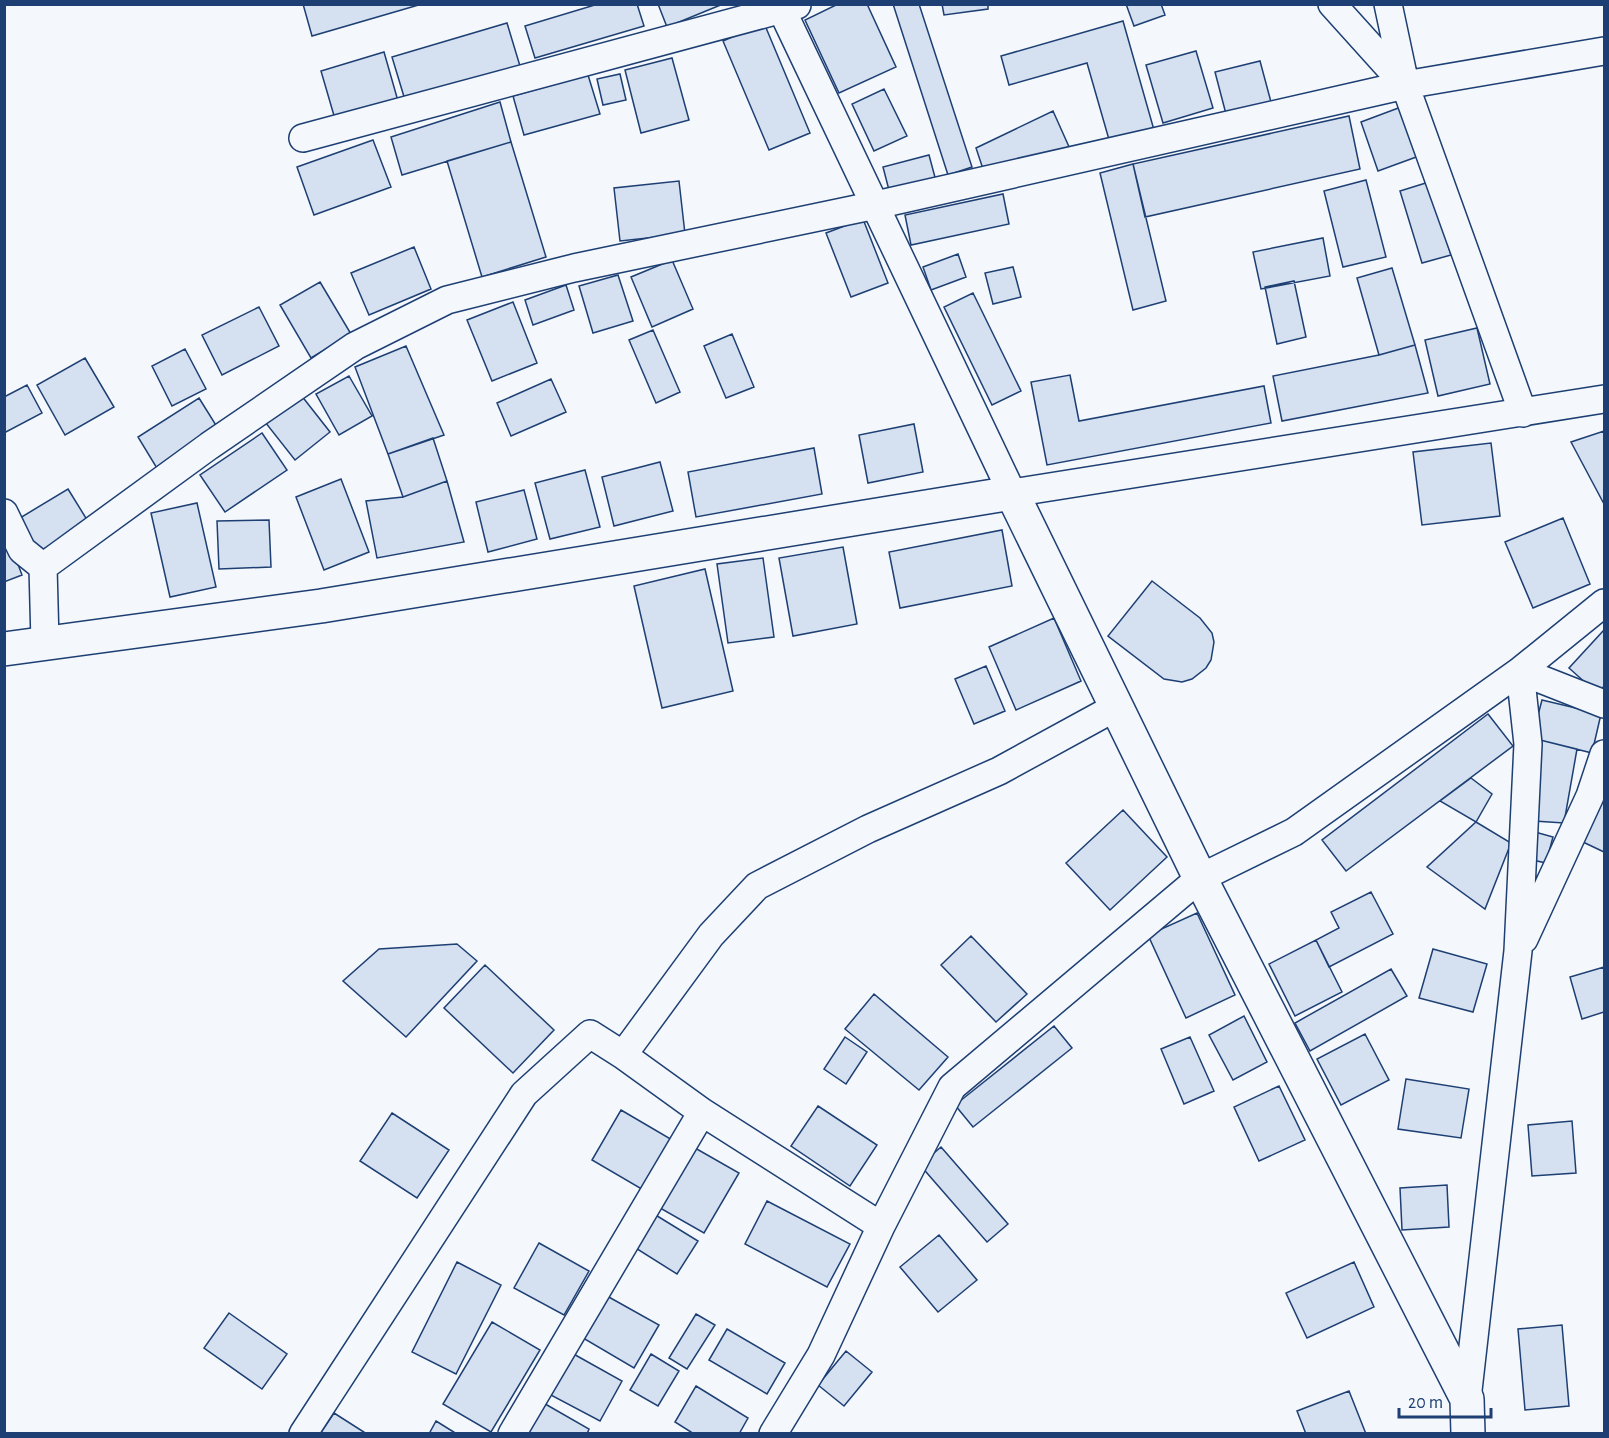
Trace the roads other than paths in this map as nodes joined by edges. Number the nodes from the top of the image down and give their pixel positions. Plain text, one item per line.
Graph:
1 (1332, 4) edge
2 (1388, 4) edge
3 (786, 6) edge
4 (1605, 51) edge
5 (1405, 85) junction
6 (303, 138) dead end
7 (876, 205) junction
8 (1605, 399) edge
9 (1523, 413) junction
10 (1012, 493) junction
11 (4, 513) edge
12 (43, 567) junction
13 (1605, 603) edge
14 (45, 642) junction
15 (4, 649) edge
16 (1520, 671) junction
17 (1605, 704) edge
18 (1116, 707) junction
19 (1605, 754) edge
20 (1200, 878) junction
21 (1518, 951) junction
22 (623, 1055) junction
23 (702, 1112) junction
24 (881, 1226) junction
25 (1467, 1399) junction
26 (303, 1434) edge
27 (512, 1434) edge
28 (773, 1434) edge
29 (1468, 1434) edge

1 - 5 street
2 - 5 street
3 - 6 street
3 - 7 street
4 - 5 street
5 - 7 street
5 - 9 street
7 - 10 street
7 - 12 street
8 - 9 street
9 - 10 street
10 - 14 street
10 - 18 street
11 - 12 street
12 - 14 street
13 - 16 street
14 - 15 street
16 - 17 street
16 - 20 street
16 - 21 street
18 - 20 street
18 - 22 street
19 - 21 street
20 - 24 street
20 - 25 street
21 - 25 street
22 - 23 street
22 - 26 street
23 - 24 street
23 - 27 street
24 - 28 street
25 - 29 street

